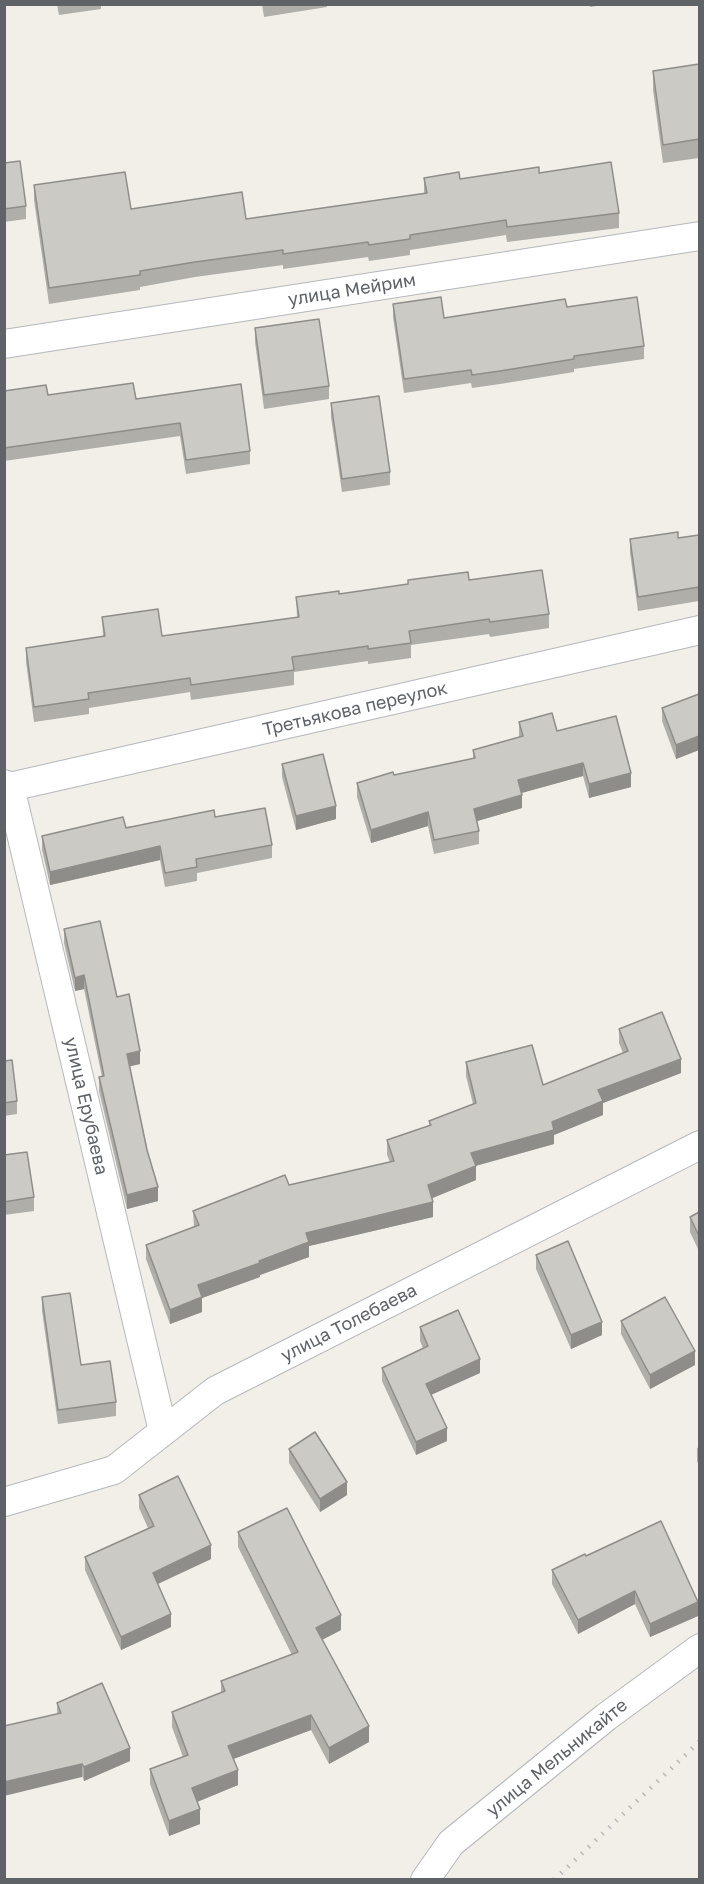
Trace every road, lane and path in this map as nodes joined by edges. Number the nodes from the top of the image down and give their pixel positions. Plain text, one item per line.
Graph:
1 (699, 236) edge
2 (4, 344) edge
3 (699, 630) edge
4 (7, 786) edge
5 (699, 1145) edge
6 (164, 1431) junction
7 (4, 1502) edge
8 (699, 1648) edge
9 (425, 1880) edge

1 - 2 street, улица Мейрим
3 - 4 street, Третьякова переулок
4 - 6 street, улица Ерубаева
5 - 6 street, улица Толебаева
6 - 7 street, улица Толебаева
8 - 9 street, улица Мельникайте

